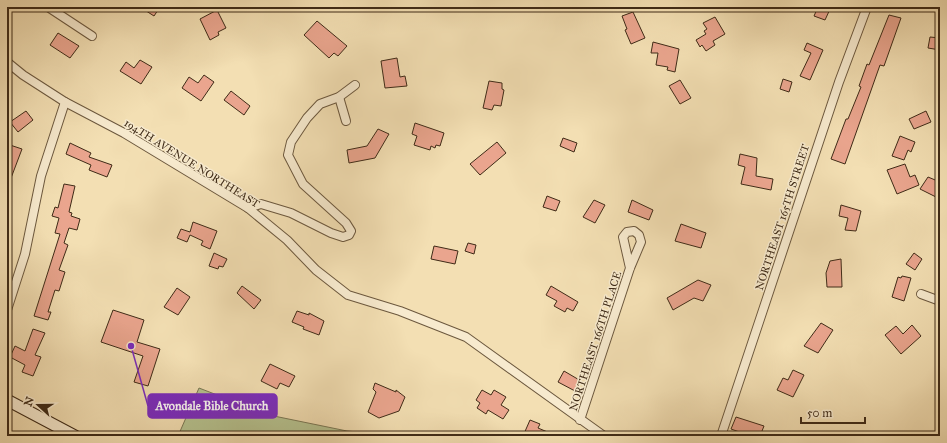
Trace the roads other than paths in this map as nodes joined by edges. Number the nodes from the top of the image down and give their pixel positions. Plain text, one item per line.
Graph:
1 (48, 7) edge
2 (867, 7) edge
3 (92, 36) dead end
4 (7, 62) edge
5 (355, 85) dead end
6 (339, 97) junction
7 (65, 102) junction
8 (346, 121) dead end
9 (248, 208) junction
10 (630, 268) dead end
11 (921, 294) dead end
12 (940, 301) edge
13 (7, 310) edge
14 (7, 400) edge
15 (580, 420) junction
16 (75, 436) edge
17 (604, 436) edge
18 (721, 436) edge

1 - 3 street
2 - 18 street, NORTHEAST 165TH STREET
4 - 7 street, 194TH AVENUE NORTHEAST
5 - 6 street
6 - 8 street
6 - 9 street
7 - 9 street, 194TH AVENUE NORTHEAST
7 - 13 street
9 - 15 street, 194TH AVENUE NORTHEAST
10 - 15 street, NORTHEAST 166TH PLACE
11 - 12 street
14 - 16 main road
15 - 17 street, 194TH AVENUE NORTHEAST

